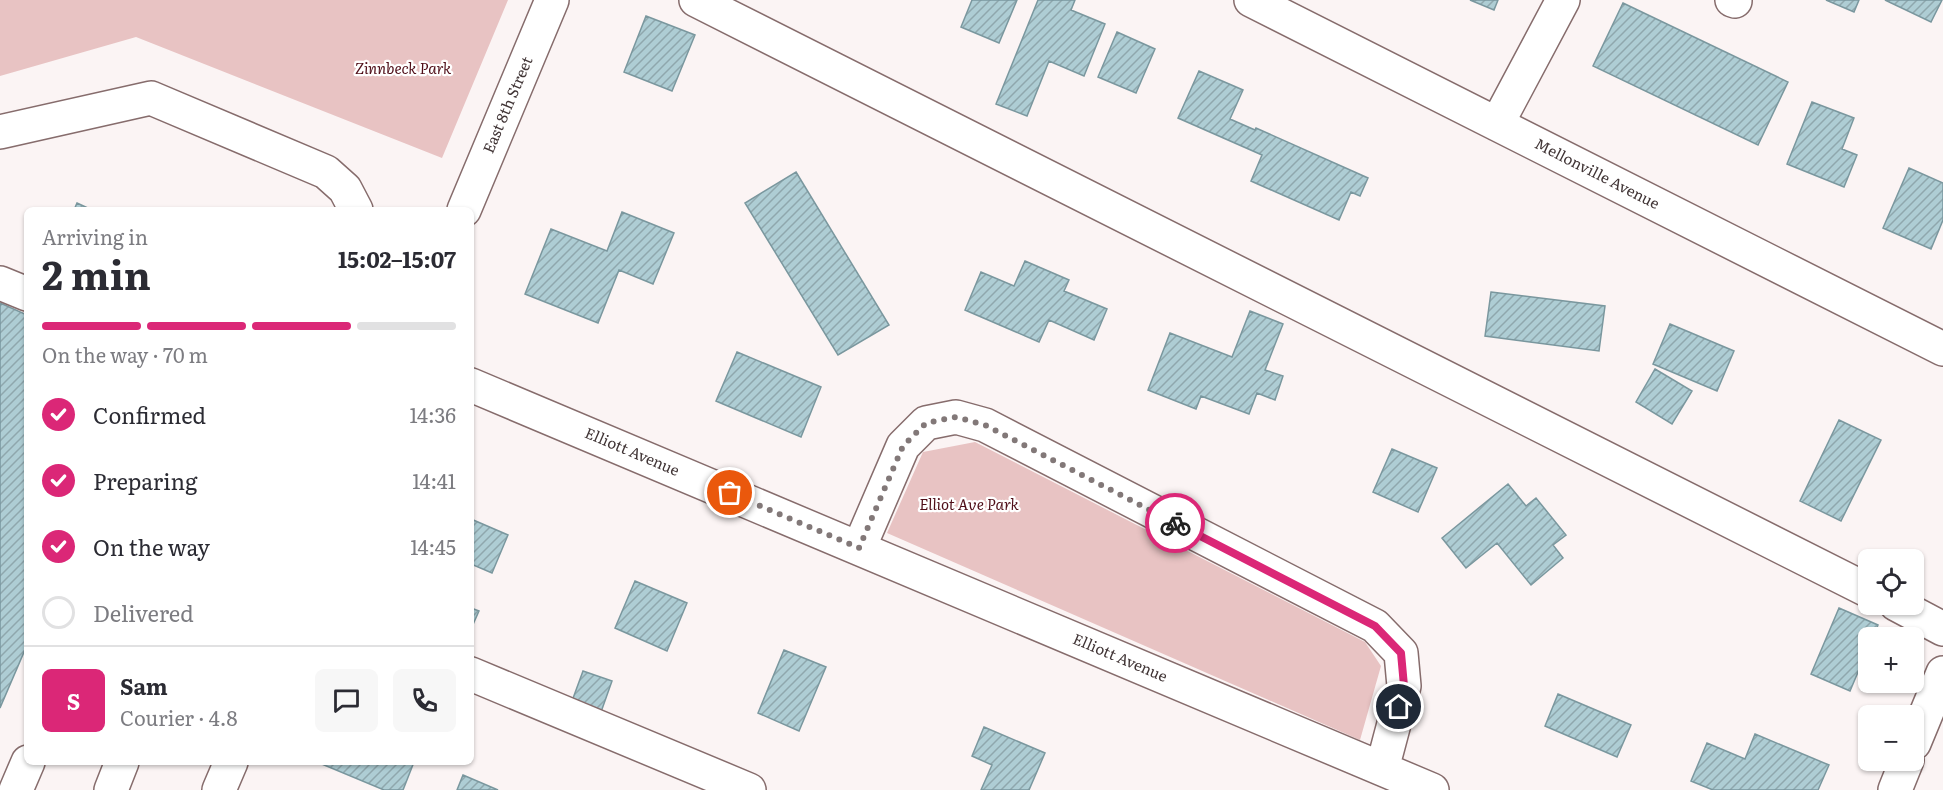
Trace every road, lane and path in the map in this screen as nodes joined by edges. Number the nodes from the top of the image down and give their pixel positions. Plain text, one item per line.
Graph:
1 (552, 0) edge
2 (696, 0) edge
3 (1251, 0) edge
4 (1563, 0) edge
5 (1497, 124) junction
6 (0, 132) edge
7 (354, 207) edge
8 (465, 207) edge
9 (0, 283) edge
10 (24, 293) edge
11 (1943, 349) edge
12 (474, 386) edge
13 (859, 548) junction
14 (1858, 585) edge
15 (1917, 615) edge
16 (1943, 629) edge
17 (1943, 673) edge
18 (474, 675) edge
19 (1924, 719) edge
20 (27, 765) edge
21 (122, 765) edge
22 (230, 765) edge
23 (1382, 769) junction
24 (1903, 771) edge
25 (16, 790) edge
26 (111, 790) edge
27 (219, 790) edge
28 (748, 790) edge
29 (1432, 790) edge
30 (1895, 790) edge

1 - 8 street, East 8th Street
2 - 14 street
3 - 5 street, Mellonville Avenue
4 - 5 street
5 - 11 street, Mellonville Avenue
6 - 7 street
9 - 10 street
12 - 13 street, Elliott Avenue
13 - 23 street, Elliott Avenue
13 - 23 street
15 - 16 street
17 - 19 street
18 - 28 street
20 - 25 street
21 - 26 street
22 - 27 street
23 - 29 street, Elliott Avenue
24 - 30 street

